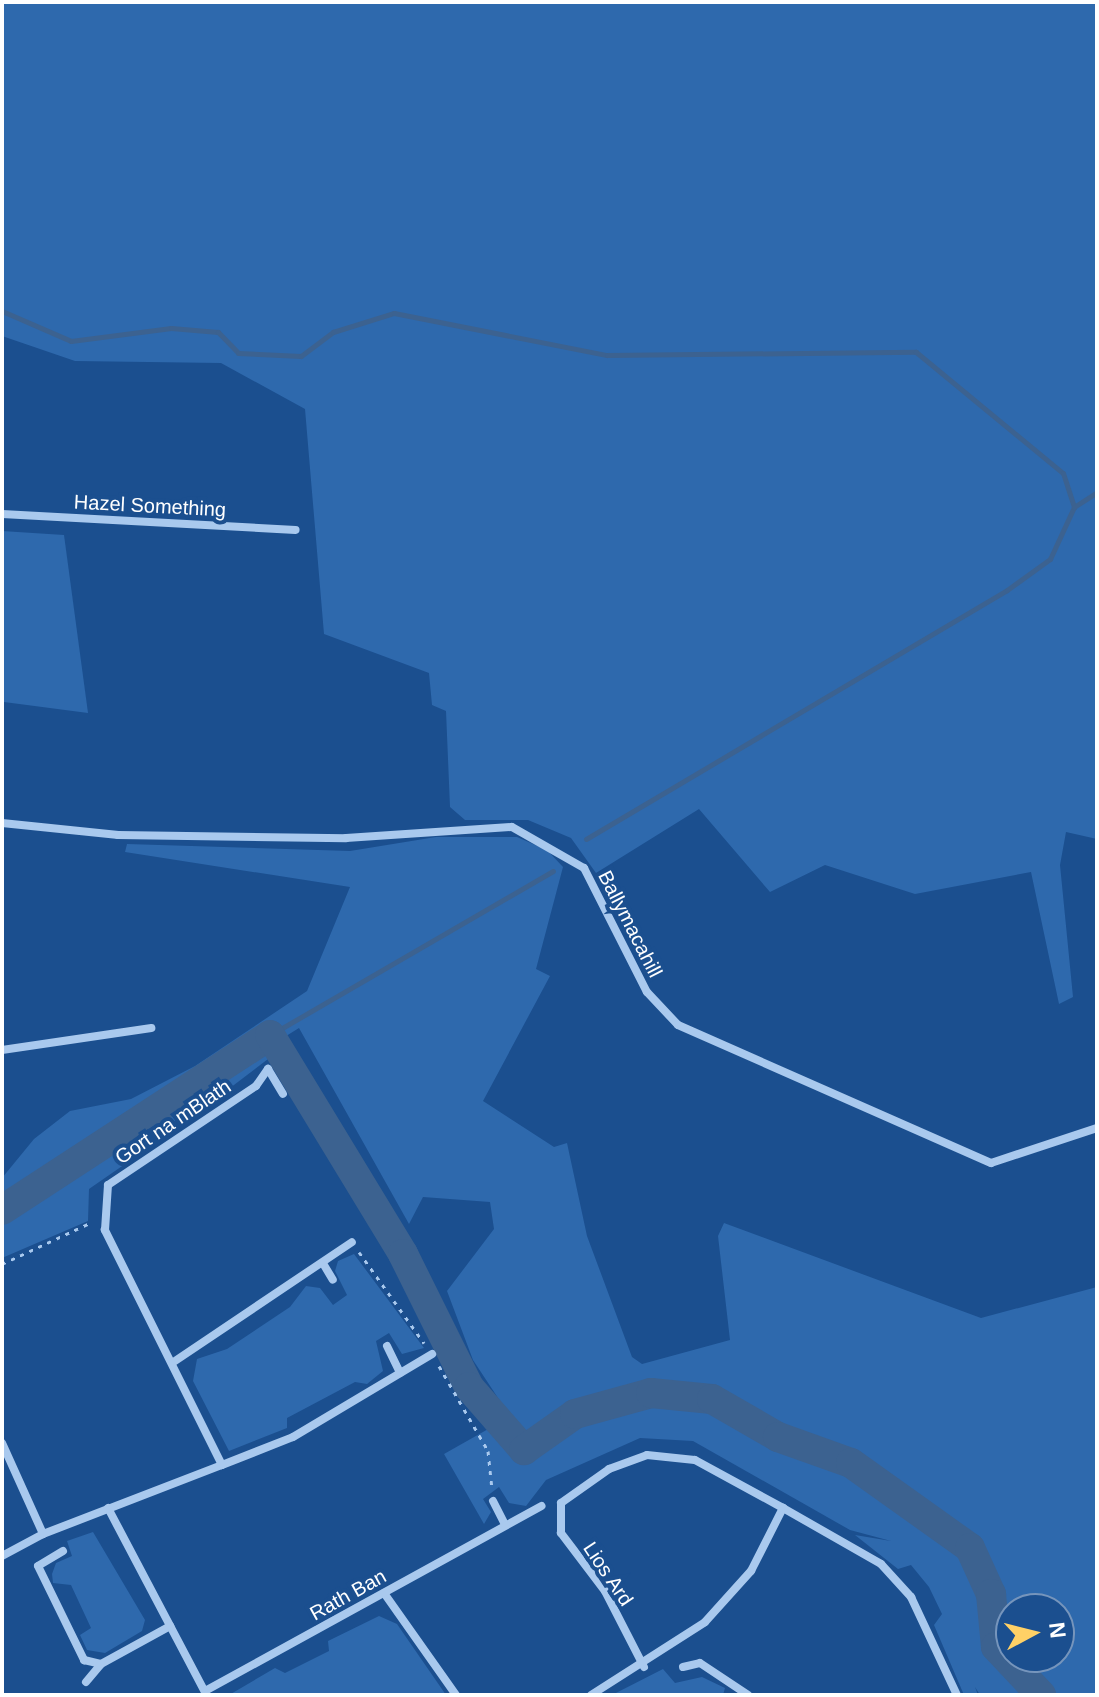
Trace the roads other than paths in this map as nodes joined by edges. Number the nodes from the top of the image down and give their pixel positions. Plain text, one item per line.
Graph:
1 (2, 514) edge
2 (296, 530) dead end
3 (2, 823) edge
4 (151, 1028) dead end
5 (2, 1050) edge
6 (283, 1094) dead end
7 (1097, 1128) edge
8 (352, 1242) dead end
9 (324, 1265) junction
10 (333, 1280) dead end
11 (387, 1346) dead end
12 (432, 1354) dead end
13 (175, 1361) junction
14 (400, 1373) junction
15 (2, 1443) edge
16 (222, 1465) junction
17 (493, 1501) dead end
18 (542, 1506) dead end
19 (108, 1508) junction
20 (783, 1508) junction
21 (505, 1525) junction
22 (43, 1534) junction
23 (63, 1551) dead end
24 (2, 1556) edge
25 (384, 1593) junction
26 (170, 1626) junction
27 (101, 1664) junction
28 (644, 1667) junction
29 (683, 1667) dead end
30 (86, 1682) dead end
31 (206, 1693) edge
32 (456, 1695) edge
33 (591, 1695) edge
34 (748, 1695) edge
35 (957, 1695) edge

1 - 2 street, Hazel Something
3 - 7 street, Ballymacahill
4 - 5 street
6 - 13 street, Gort na mBlath
8 - 9 street
9 - 10 street
9 - 13 street
11 - 14 street
12 - 14 street
13 - 16 street
14 - 16 street
15 - 22 street
16 - 19 street
17 - 21 street
18 - 21 street, Rath Ban
19 - 22 street
19 - 26 street
20 - 28 street
20 - 28 street, Lios Ard
20 - 35 street, Lios Ard
21 - 25 street, Rath Ban
22 - 24 street
23 - 27 street
25 - 31 street, Rath Ban
25 - 32 street
26 - 27 street
26 - 31 street
27 - 30 street
28 - 33 street
29 - 34 street

